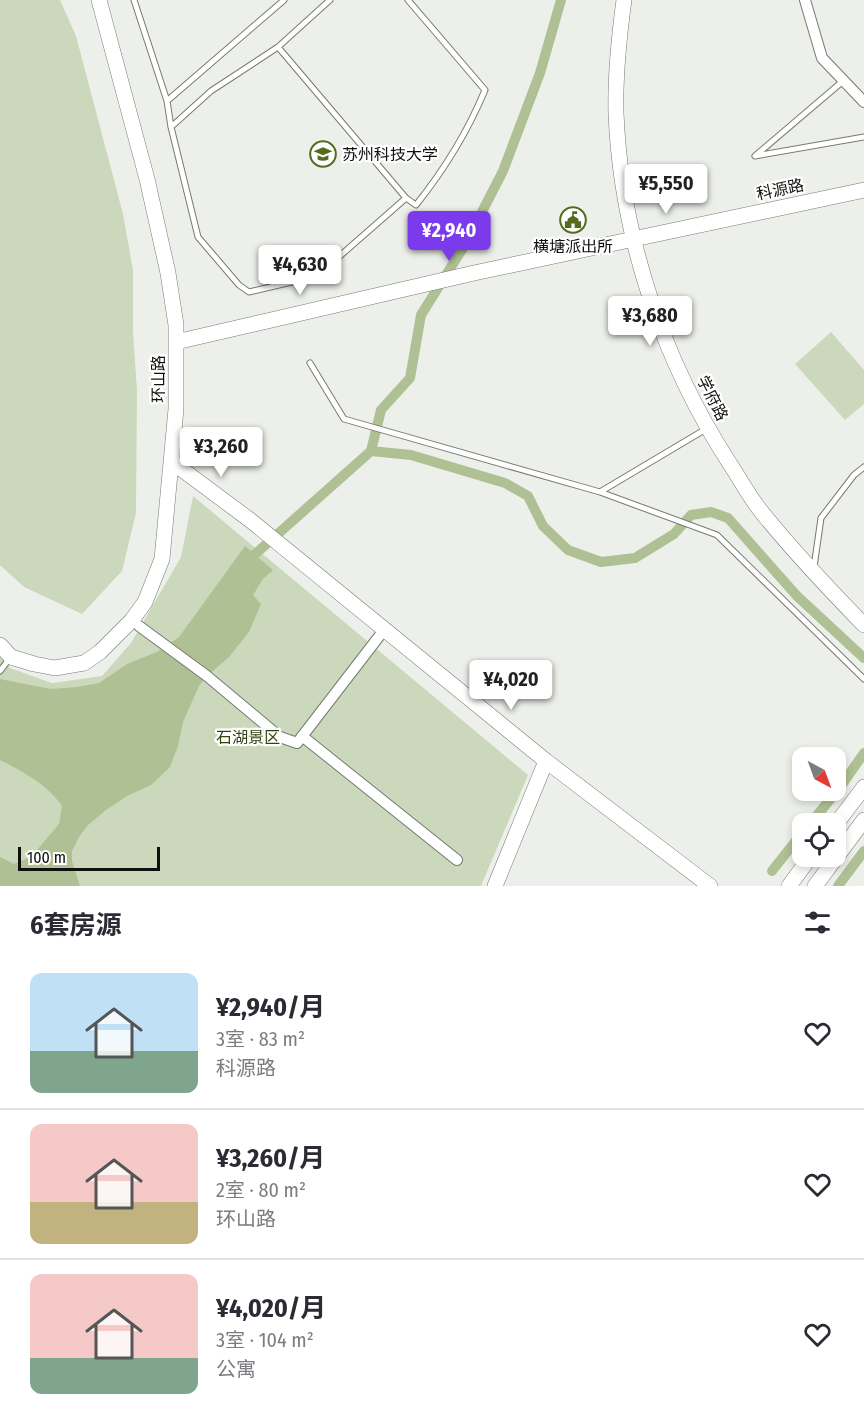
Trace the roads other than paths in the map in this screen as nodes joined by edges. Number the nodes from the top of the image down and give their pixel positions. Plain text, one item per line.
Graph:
1 (99, 0) edge
2 (134, 0) edge
3 (284, 0) edge
4 (330, 0) edge
5 (408, 0) edge
6 (624, 0) edge
7 (805, 0) edge
8 (278, 47) junction
9 (843, 81) junction
10 (168, 101) junction
11 (864, 102) edge
12 (171, 127) junction
13 (864, 137) edge
14 (864, 190) edge
15 (406, 198) junction
16 (633, 239) junction
17 (176, 342) junction
18 (310, 363) dead end
19 (707, 429) junction
20 (172, 462) junction
21 (864, 466) edge
22 (600, 492) junction
23 (813, 571) junction
24 (864, 625) edge
25 (140, 626) dead end
26 (384, 630) junction
27 (0, 636) edge
28 (0, 645) edge
29 (11, 657) junction
30 (0, 671) edge
31 (864, 679) edge
32 (302, 736) junction
33 (546, 761) junction
34 (864, 787) edge
35 (844, 813) edge
36 (864, 820) edge
37 (457, 860) dead end
38 (803, 867) edge
39 (495, 886) edge
40 (710, 886) edge
41 (789, 886) edge
42 (815, 886) edge

1 - 17 street, 环山路
2 - 10 lane
3 - 10 lane
4 - 8 lane
5 - 15 lane
6 - 16 street, 学府路
7 - 9 street
8 - 12 lane
8 - 15 lane
9 - 11 street
9 - 13 lane
10 - 12 lane
12 - 15 lane
14 - 16 street, 科源路
16 - 17 street, 科源路
16 - 19 street, 学府路
17 - 20 street, 环山路
18 - 22 lane
19 - 22 lane
19 - 23 street, 学府路
20 - 26 street
20 - 29 street, 环山路
21 - 23 lane
22 - 31 lane
23 - 24 street, 学府路
25 - 32 street
26 - 32 street
26 - 33 street
27 - 29 street
28 - 29 street
29 - 30 lane
32 - 37 street
33 - 39 street
33 - 40 street
34 - 35 street
36 - 42 street
38 - 41 street

